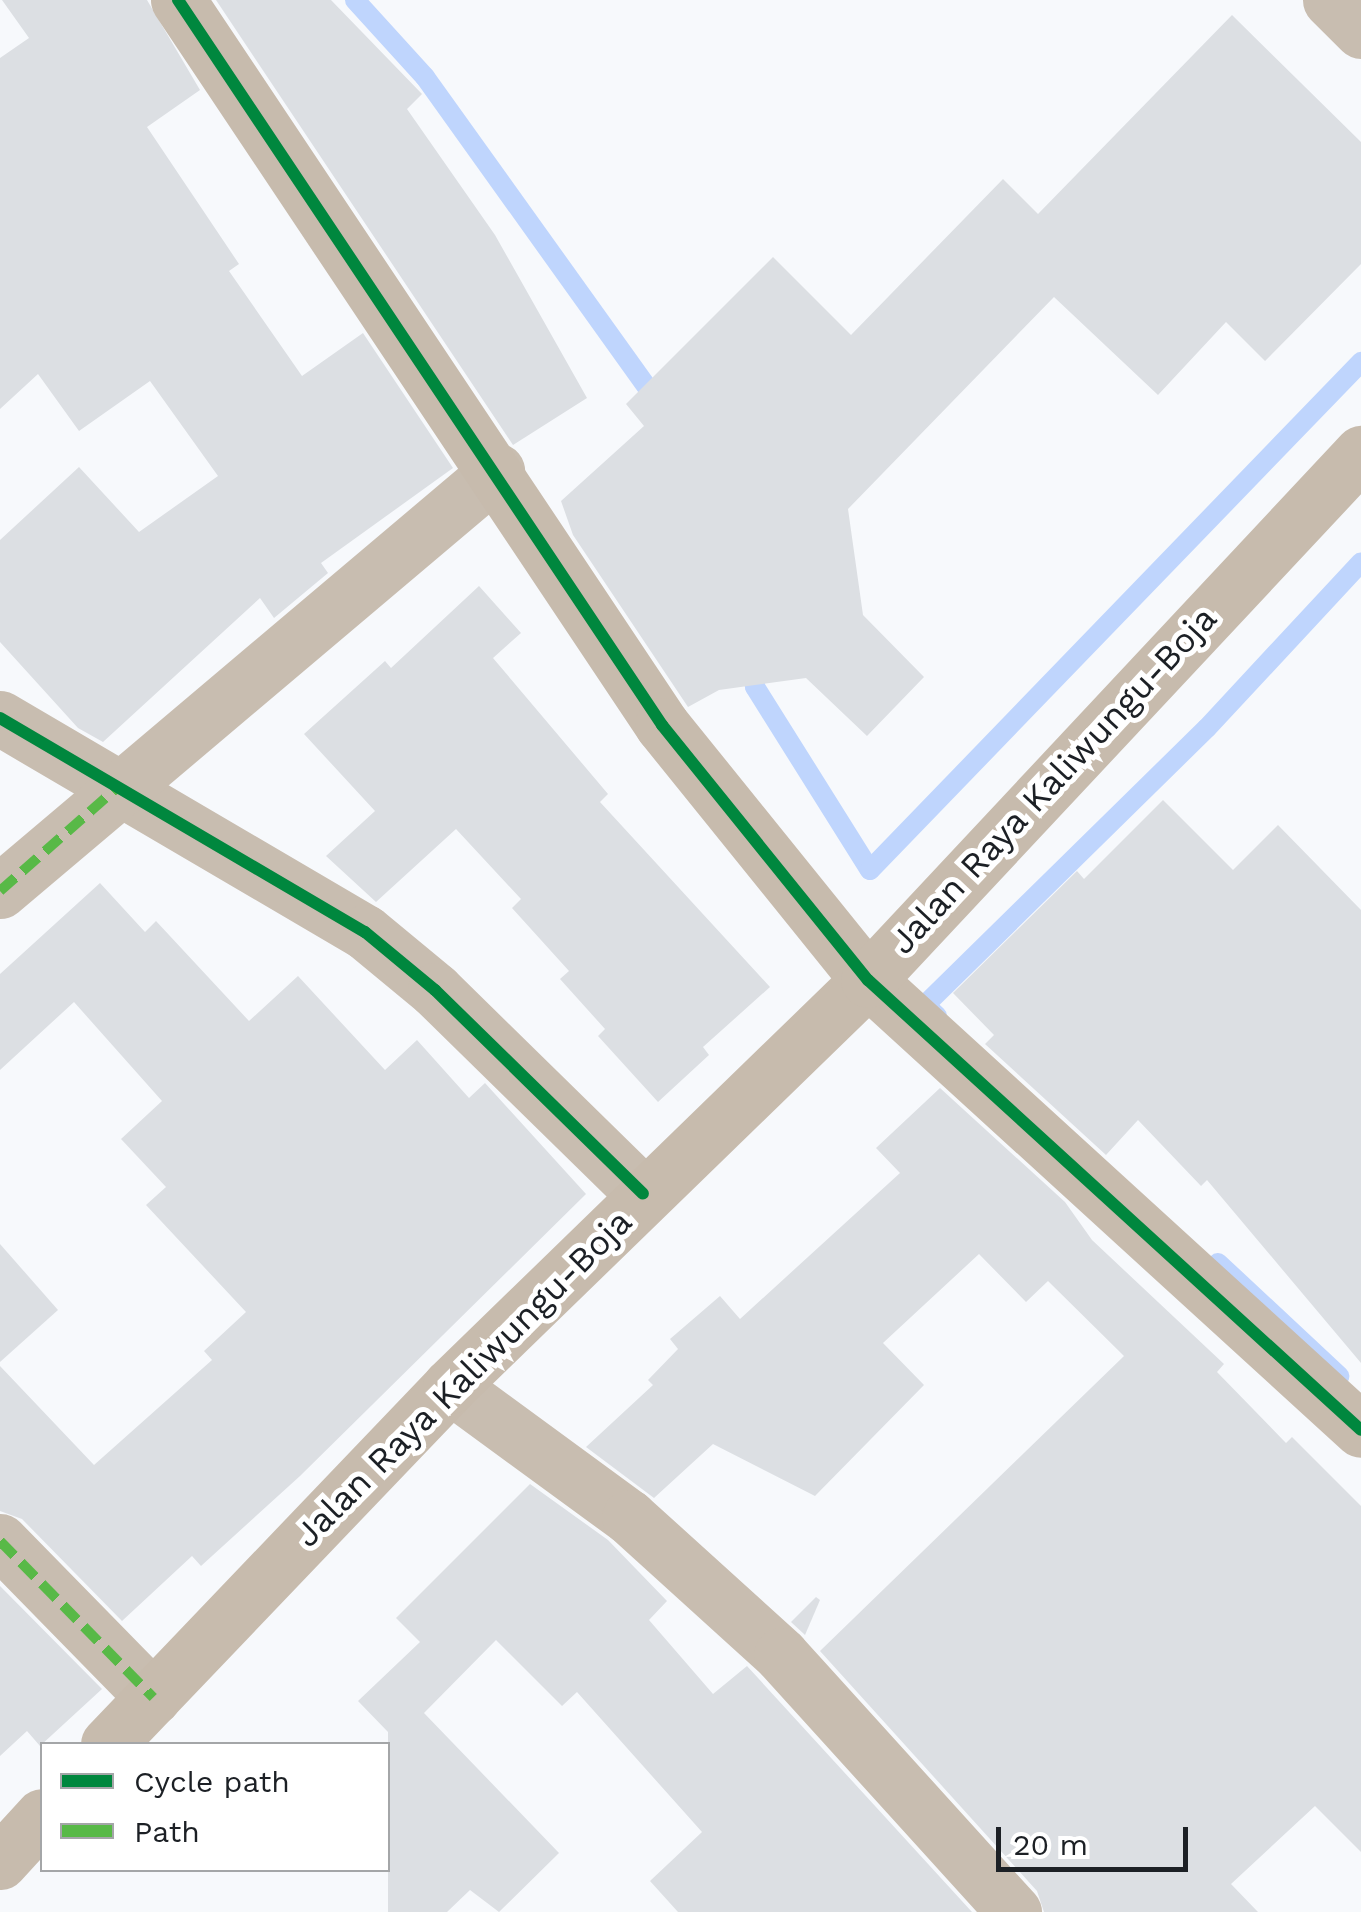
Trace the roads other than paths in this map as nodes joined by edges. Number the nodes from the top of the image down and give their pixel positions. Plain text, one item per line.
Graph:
1 (178, 0) edge
2 (1330, 0) edge
3 (1361, 31) edge
4 (1361, 453) edge
5 (497, 471) junction
6 (0, 718) edge
7 (120, 786) junction
8 (0, 891) edge
9 (868, 980) junction
10 (643, 1194) junction
11 (450, 1386) junction
12 (1361, 1430) edge
13 (0, 1541) edge
14 (153, 1697) junction
15 (110, 1742) edge
16 (40, 1818) edge
17 (0, 1862) edge
18 (1014, 1912) edge

1 - 5 main road
2 - 3 street
4 - 9 main road, Jalan Raya Kaliwungu-Boja
5 - 7 street
5 - 9 main road
6 - 7 street
7 - 8 street
7 - 10 street
9 - 10 main road, Jalan Raya Kaliwungu-Boja
9 - 12 main road
10 - 11 main road, Jalan Raya Kaliwungu-Boja
11 - 14 main road, Jalan Raya Kaliwungu-Boja
11 - 18 street
13 - 14 street
14 - 15 main road, Jalan Raya Kaliwungu-Boja
16 - 17 main road

